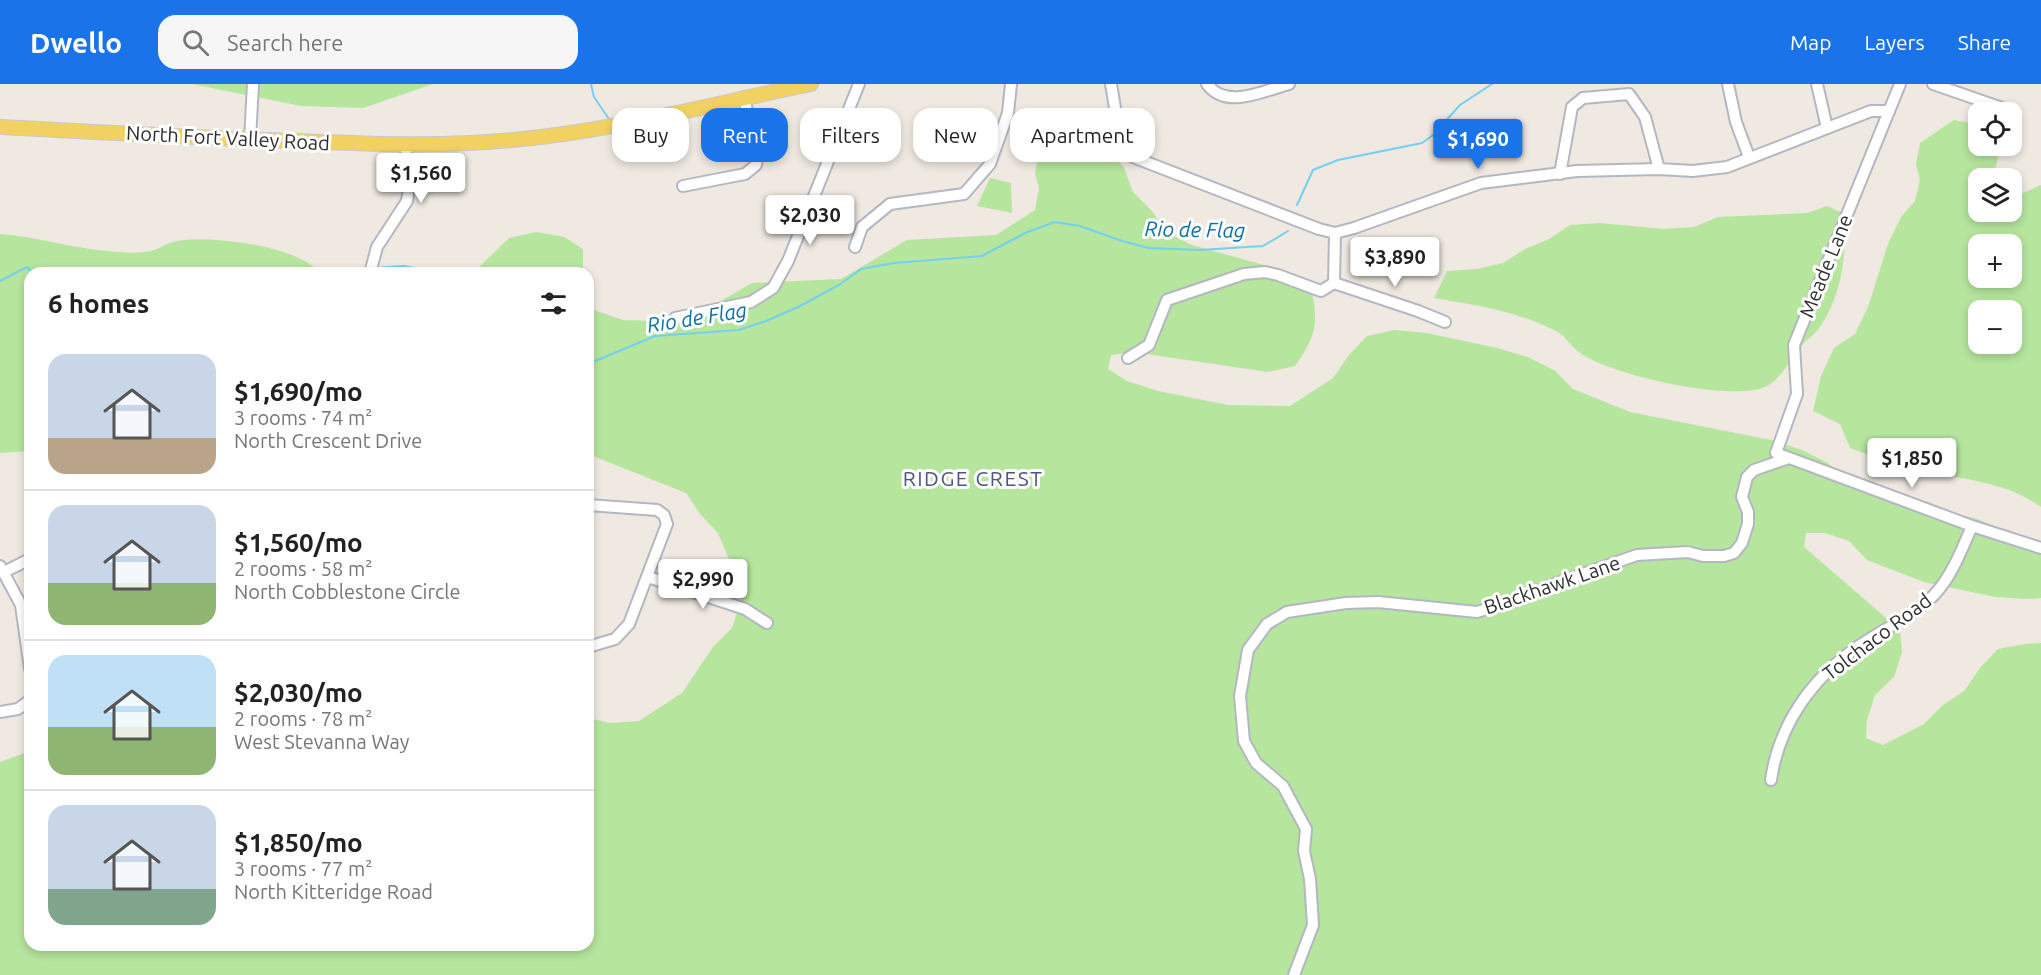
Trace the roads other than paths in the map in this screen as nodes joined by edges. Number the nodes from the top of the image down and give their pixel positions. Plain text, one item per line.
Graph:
1 (253, 84) edge
2 (812, 84) edge
3 (859, 84) edge
4 (1011, 84) edge
5 (1111, 84) edge
6 (1207, 84) edge
7 (1289, 84) edge
8 (1728, 84) edge
9 (1816, 84) edge
10 (1900, 84) edge
11 (1933, 84) edge
12 (744, 97) junction
13 (1985, 102) edge
14 (1889, 111) junction
15 (0, 127) edge
16 (1827, 128) junction
17 (250, 140) junction
18 (406, 145) junction
19 (1749, 157) junction
20 (1659, 169) junction
21 (1560, 174) junction
22 (683, 186) dead end
23 (1335, 233) junction
24 (855, 247) dead end
25 (371, 267) edge
26 (1334, 283) junction
27 (675, 318) dead end
28 (1445, 322) dead end
29 (1128, 358) dead end
30 (1790, 458) junction
31 (594, 505) edge
32 (1972, 526) junction
33 (2041, 548) edge
34 (24, 561) edge
35 (2, 569) edge
36 (648, 577) junction
37 (767, 623) dead end
38 (24, 626) edge
39 (594, 645) edge
40 (24, 704) edge
41 (0, 712) edge
42 (1771, 780) dead end
43 (1293, 975) edge

1 - 17 street
2 - 12 main road, North Fort Valley Road
3 - 27 street
4 - 24 street
5 - 23 street
6 - 7 street
8 - 19 street
9 - 16 street
10 - 14 street, Meade Lane
11 - 13 street
12 - 18 main road, North Fort Valley Road
12 - 22 street
14 - 16 street
14 - 30 street, Meade Lane
15 - 17 main road, North Fort Valley Road
16 - 19 street
17 - 18 main road, North Fort Valley Road
18 - 25 street
19 - 20 street
20 - 21 street
20 - 21 street
21 - 23 street
23 - 26 street
26 - 28 street
26 - 29 street
30 - 32 street
30 - 43 street, Blackhawk Lane
31 - 36 street
32 - 33 street
32 - 42 street, Tolchaco Road
34 - 35 street
35 - 38 street
36 - 37 street
36 - 39 street
40 - 41 street

